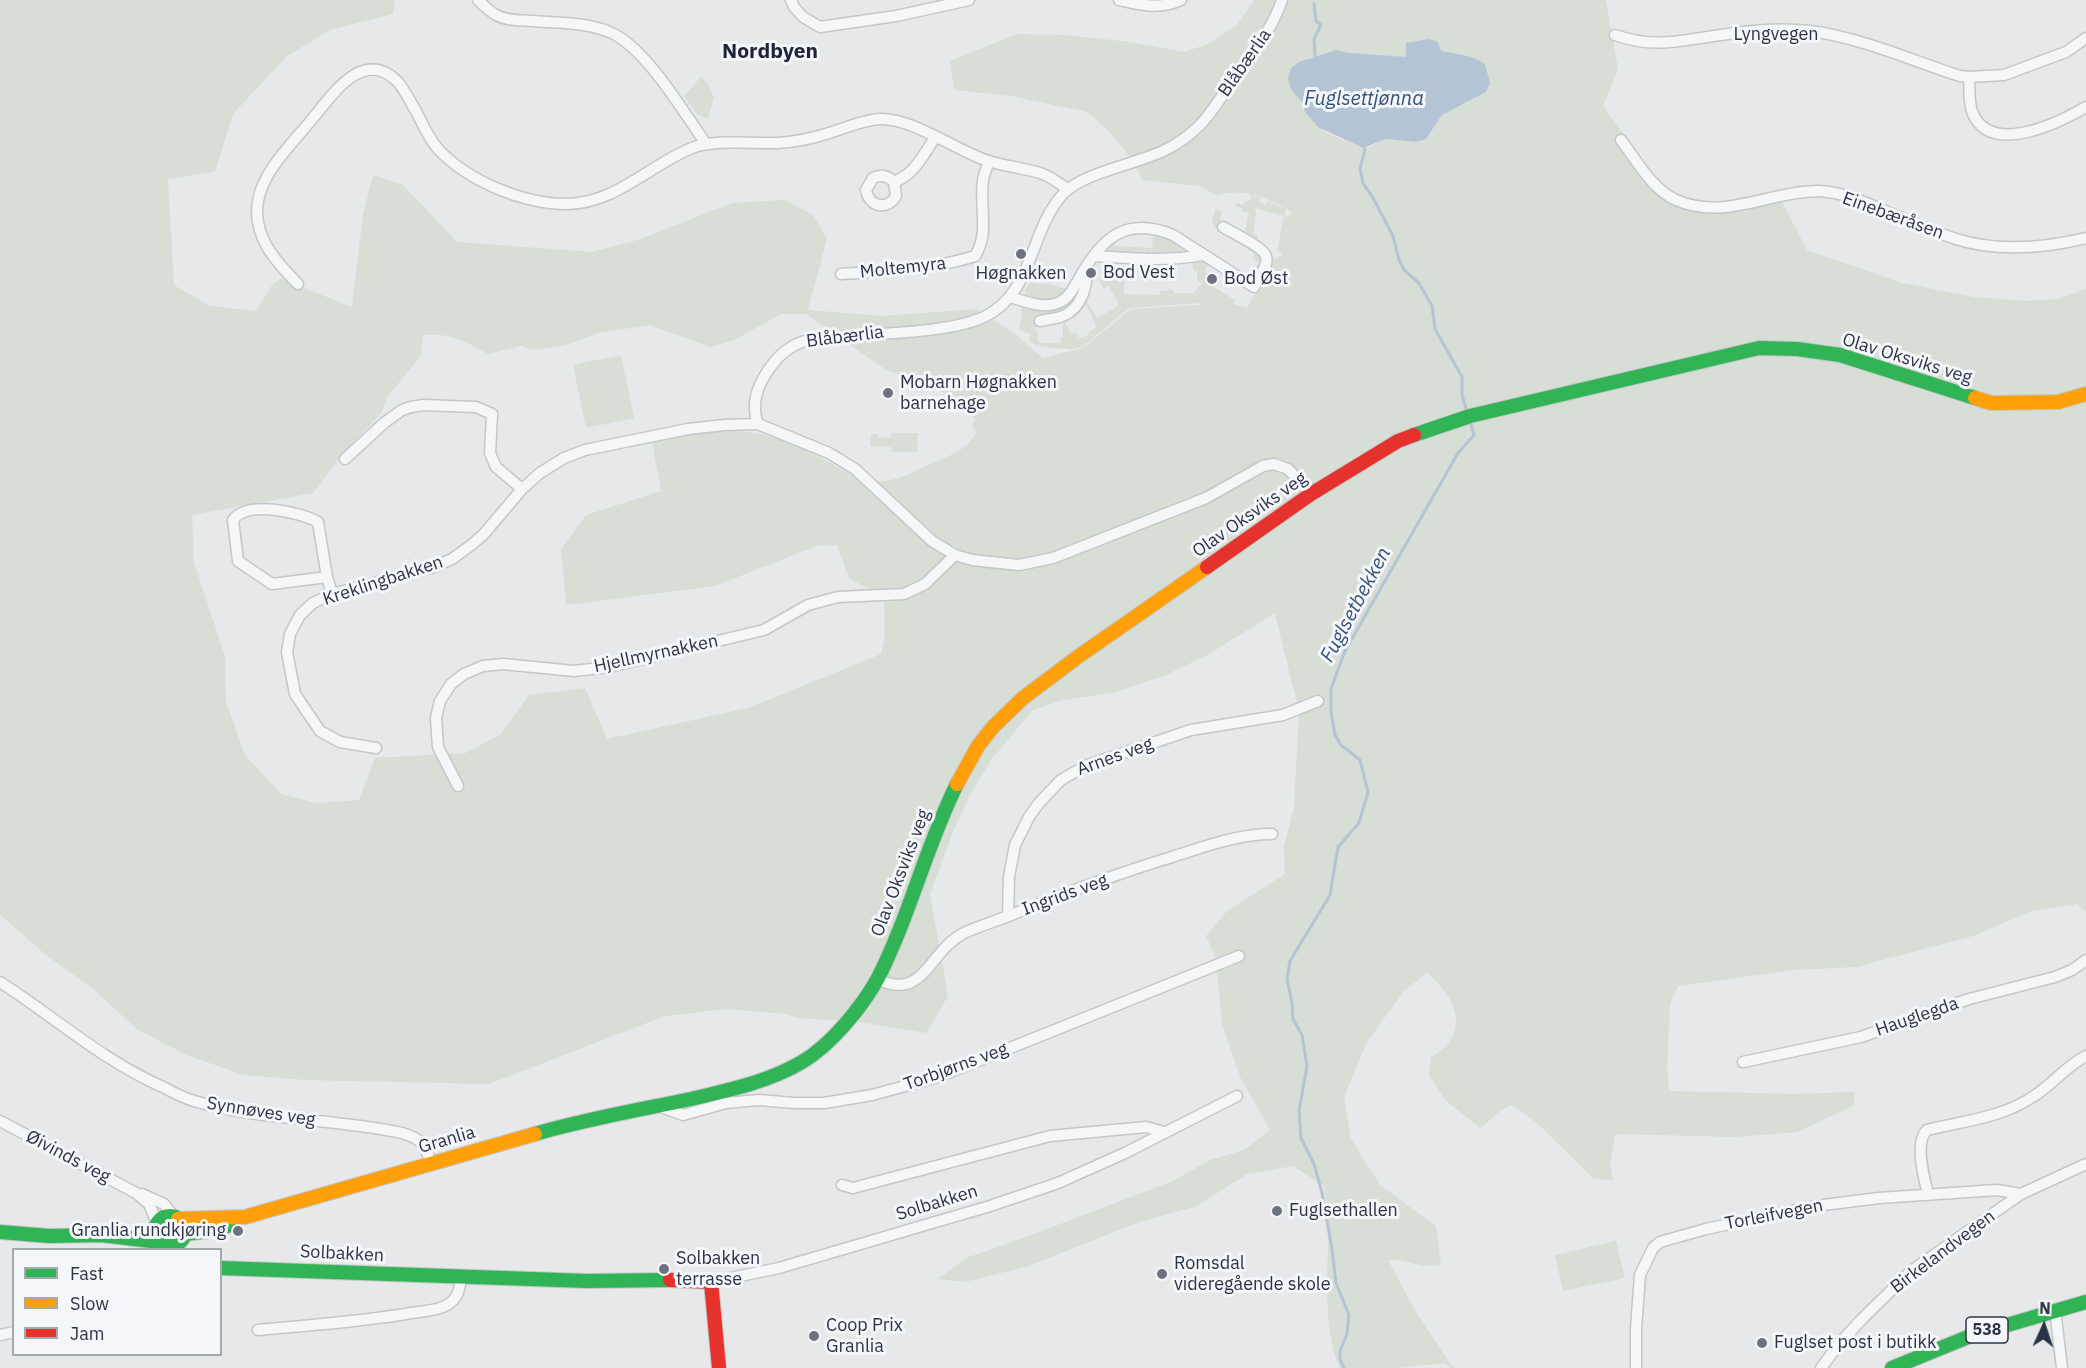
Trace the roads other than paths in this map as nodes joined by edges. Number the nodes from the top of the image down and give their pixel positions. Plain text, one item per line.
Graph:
1 (478, 0) edge
2 (791, 0) edge
3 (969, 0) edge
4 (1119, 0) edge
5 (1181, 0) edge
6 (1282, 0) edge
7 (1615, 35) dead end
8 (2086, 38) edge
9 (1969, 77) junction
10 (2086, 107) edge
11 (935, 138) junction
12 (1621, 140) dead end
13 (706, 144) junction
14 (989, 161) junction
15 (894, 182) dead end
16 (1067, 189) junction
17 (1223, 227) dead end
18 (2086, 238) edge
19 (1202, 255) junction
20 (1094, 256) junction
21 (1086, 267) junction
22 (841, 274) dead end
23 (298, 284) dead end
24 (1010, 297) junction
25 (1040, 321) dead end
26 (2086, 394) edge
27 (758, 424) junction
28 (345, 459) dead end
29 (522, 489) junction
30 (1311, 494) junction
31 (955, 555) junction
32 (327, 577) junction
33 (332, 594) junction
34 (1317, 701) dead end
35 (376, 748) dead end
36 (458, 786) dead end
37 (1272, 834) dead end
38 (1008, 916) junction
39 (1239, 956) dead end
40 (2086, 960) edge
41 (877, 979) junction
42 (0, 982) edge
43 (2086, 1056) edge
44 (1743, 1062) dead end
45 (1237, 1096) dead end
46 (661, 1107) junction
47 (0, 1121) edge
48 (1164, 1132) junction
49 (431, 1164) junction
50 (2086, 1164) edge
51 (842, 1185) dead end
52 (136, 1193) junction
53 (1928, 1194) junction
54 (2021, 1194) junction
55 (245, 1217) junction
56 (176, 1218) junction
57 (156, 1225) junction
58 (0, 1232) edge
59 (100, 1235) junction
60 (185, 1240) edge
61 (163, 1246) edge
62 (222, 1268) edge
63 (461, 1277) junction
64 (711, 1282) junction
65 (2086, 1302) edge
66 (2055, 1310) junction
67 (258, 1330) dead end
68 (719, 1368) edge
69 (1636, 1368) edge
70 (1821, 1368) edge
71 (1892, 1368) edge
72 (2062, 1368) edge

1 - 13 street
2 - 3 street
4 - 5 street
6 - 16 street, Blåbærlia
7 - 9 street, Lyngvegen
8 - 9 street, Lyngvegen
9 - 10 street
11 - 13 street
11 - 14 street
11 - 15 street
12 - 18 street, Einebæråsen
13 - 23 street
14 - 16 street
14 - 22 street, Moltemyra
16 - 24 street, Blåbærlia
17 - 19 street
19 - 20 street
19 - 20 street
20 - 21 street
21 - 24 street
21 - 25 street
24 - 27 street, Blåbærlia
26 - 30 street, Olav Oksviks veg
27 - 29 street, Kreklingbakken
27 - 31 street
28 - 29 street
29 - 33 street, Kreklingbakken
30 - 31 street
30 - 41 street, Olav Oksviks veg
31 - 36 street, Hjellmyrnakken
32 - 32 street
32 - 33 street
33 - 35 street, Kreklingbakken
34 - 38 street, Arnes veg
37 - 38 street, Ingrids veg
38 - 41 street, Ingrids veg
39 - 46 street, Torbjørns veg
40 - 44 street, Hauglegda
41 - 46 street, Olav Oksviks veg
42 - 49 street, Synnøves veg
43 - 53 street
45 - 48 street, Solbakken
46 - 49 street, Granlia
47 - 52 street, Øivinds veg
48 - 51 street, Solbakken
48 - 64 street, Solbakken
49 - 55 street, Granlia
50 - 54 street, Birkelandvegen
52 - 56 street, Øivinds veg
52 - 57 street, Øivinds veg
53 - 54 street, Torleifvegen
53 - 69 street, Torleifvegen
54 - 70 street, Birkelandvegen
55 - 56 street, Granlia
55 - 60 street, Granlia
56 - 57 street, Granlia
56 - 60 street
57 - 59 street, Granlia
57 - 61 street
58 - 59 street, Granlia
59 - 61 street, Granlia
60 - 61 street, Granlia
62 - 63 street, Solbakken
63 - 64 street, Solbakken
63 - 67 street
64 - 68 street
65 - 66 street, 538
66 - 71 street, 538
66 - 72 street

